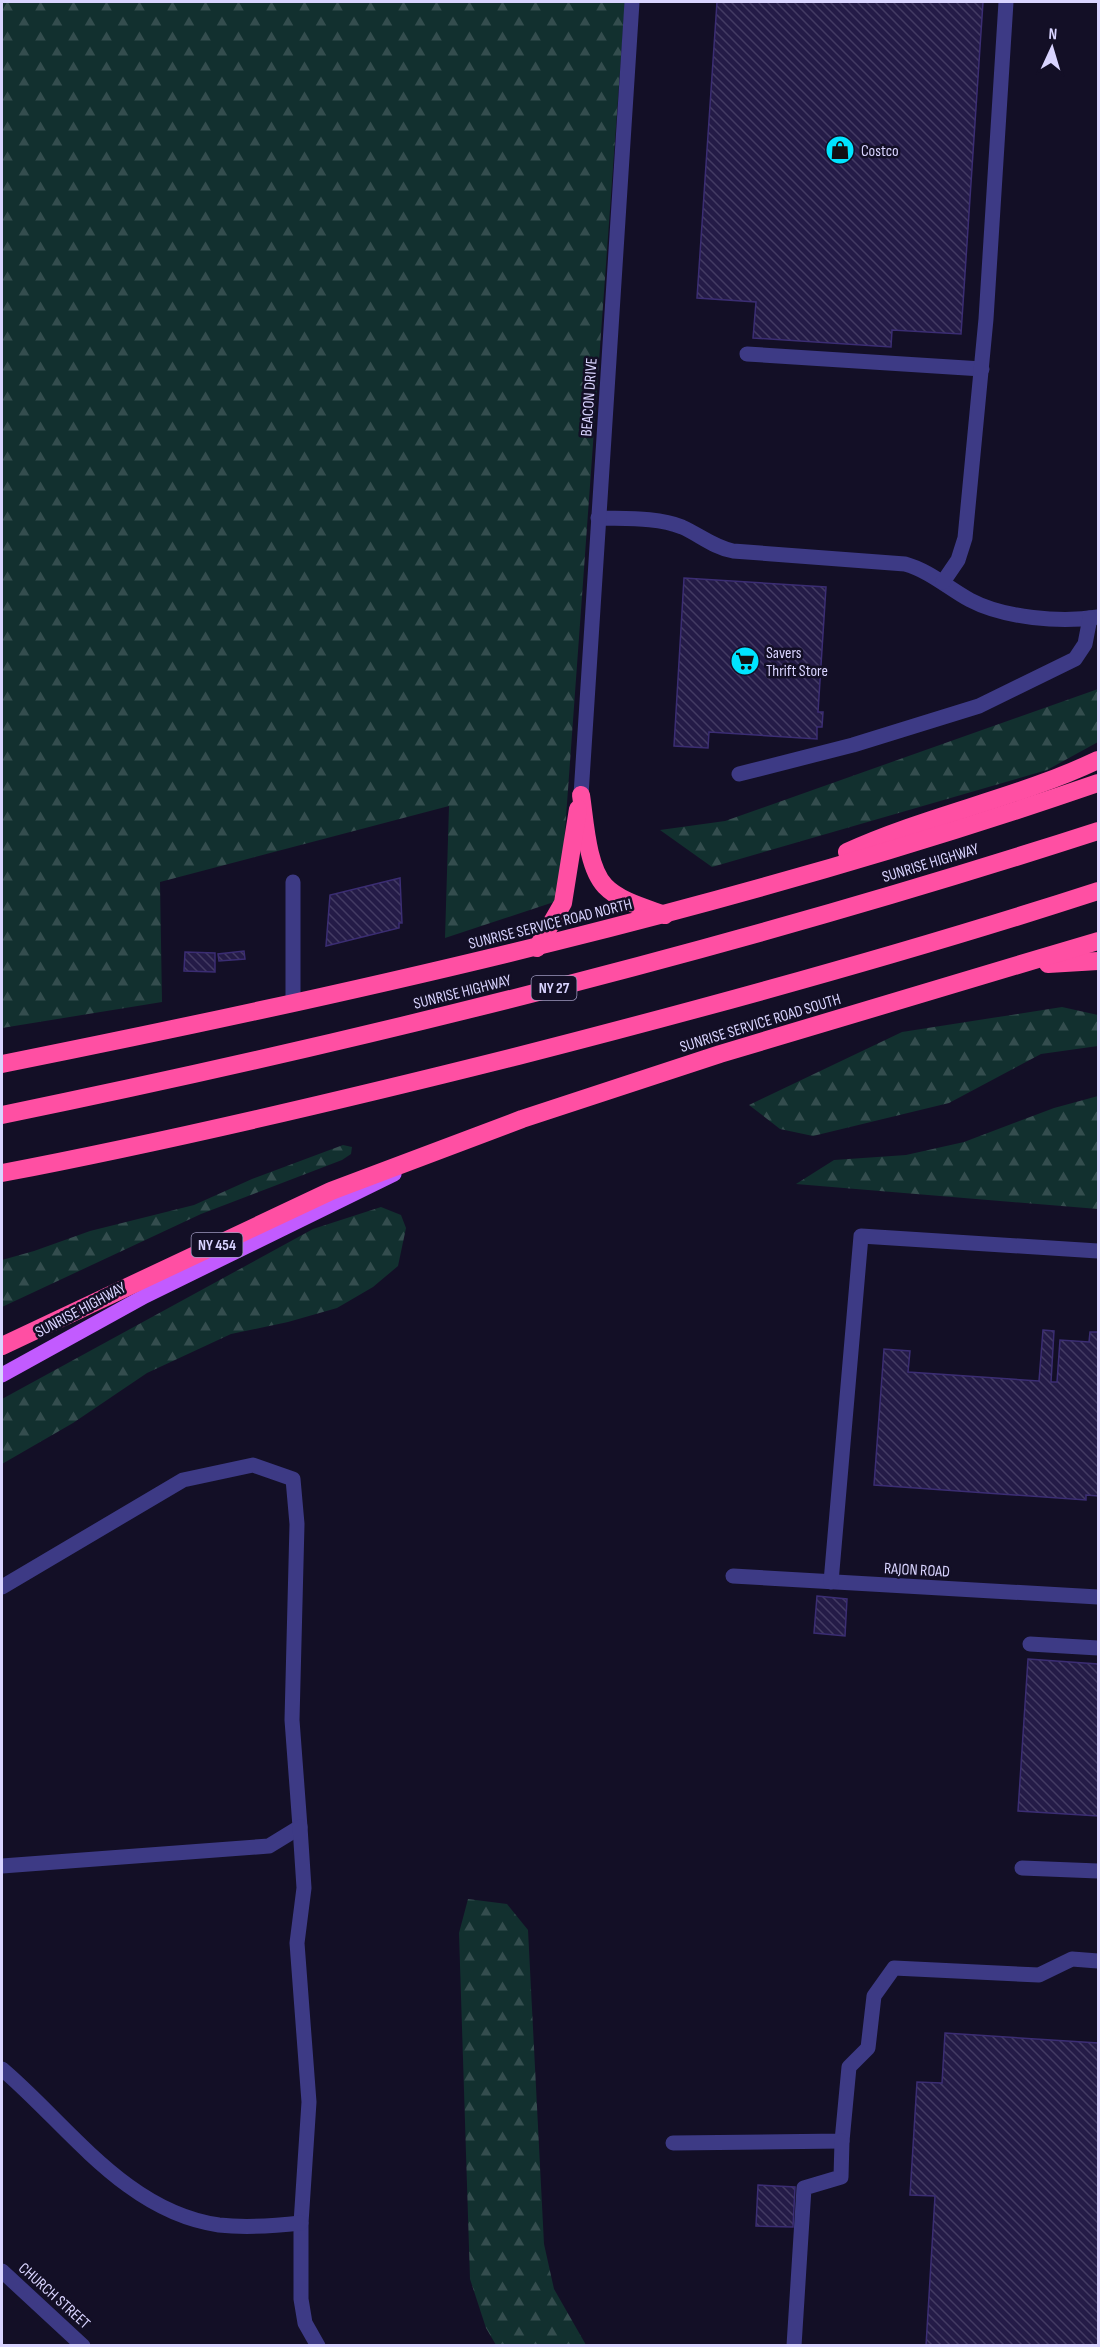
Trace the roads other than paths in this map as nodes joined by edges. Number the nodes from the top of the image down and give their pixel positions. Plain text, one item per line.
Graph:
1 (632, 2) edge
2 (1006, 2) edge
3 (747, 354) dead end
4 (982, 369) junction
5 (598, 518) junction
6 (943, 582) junction
7 (1094, 617) edge
8 (1098, 760) edge
9 (739, 774) dead end
10 (1098, 783) edge
11 (580, 795) junction
12 (1098, 831) edge
13 (785, 880) junction
14 (292, 882) dead end
15 (1098, 891) edge
16 (665, 915) junction
17 (1098, 941) edge
18 (537, 948) junction
19 (1098, 961) edge
20 (1019, 966) junction
21 (293, 1002) junction
22 (2, 1065) edge
23 (2, 1114) edge
24 (436, 1152) junction
25 (2, 1173) edge
26 (1098, 1251) edge
27 (2, 1346) edge
28 (2, 1375) edge
29 (733, 1576) dead end
30 (831, 1582) junction
31 (2, 1587) edge
32 (1098, 1597) edge
33 (1030, 1644) dead end
34 (1098, 1648) edge
35 (300, 1827) junction
36 (2, 1866) edge
37 (1022, 1868) dead end
38 (1098, 1871) edge
39 (1098, 1961) edge
40 (2, 2069) edge
41 (842, 2141) junction
42 (673, 2143) dead end
43 (301, 2223) junction
44 (2, 2271) edge
45 (83, 2346) edge
46 (318, 2346) edge
47 (794, 2346) edge

1 - 5 street, BEACON DRIVE
2 - 4 street
3 - 4 street
4 - 6 street
5 - 6 street
5 - 11 street, BEACON DRIVE
6 - 7 street
7 - 9 street
8 - 13 highway
10 - 13 highway, SUNRISE SERVICE ROAD NORTH
11 - 16 highway
11 - 18 highway
12 - 23 highway, SUNRISE HIGHWAY / NY 27
13 - 16 highway, SUNRISE SERVICE ROAD NORTH
14 - 21 street
15 - 25 highway
16 - 18 highway, SUNRISE SERVICE ROAD NORTH
17 - 20 highway, SUNRISE SERVICE ROAD SOUTH
18 - 21 highway, SUNRISE SERVICE ROAD NORTH
19 - 20 highway
20 - 24 highway, SUNRISE SERVICE ROAD SOUTH
21 - 22 highway, SUNRISE SERVICE ROAD NORTH
24 - 27 highway, NY 454
24 - 28 main road, SUNRISE HIGHWAY
26 - 30 street
29 - 30 street, RAJON ROAD
30 - 32 street, RAJON ROAD
31 - 35 street
33 - 34 street
35 - 36 street
35 - 43 street
37 - 38 street
39 - 41 street
40 - 43 street
41 - 42 street
41 - 47 street
43 - 46 street
44 - 45 street, CHURCH STREET

